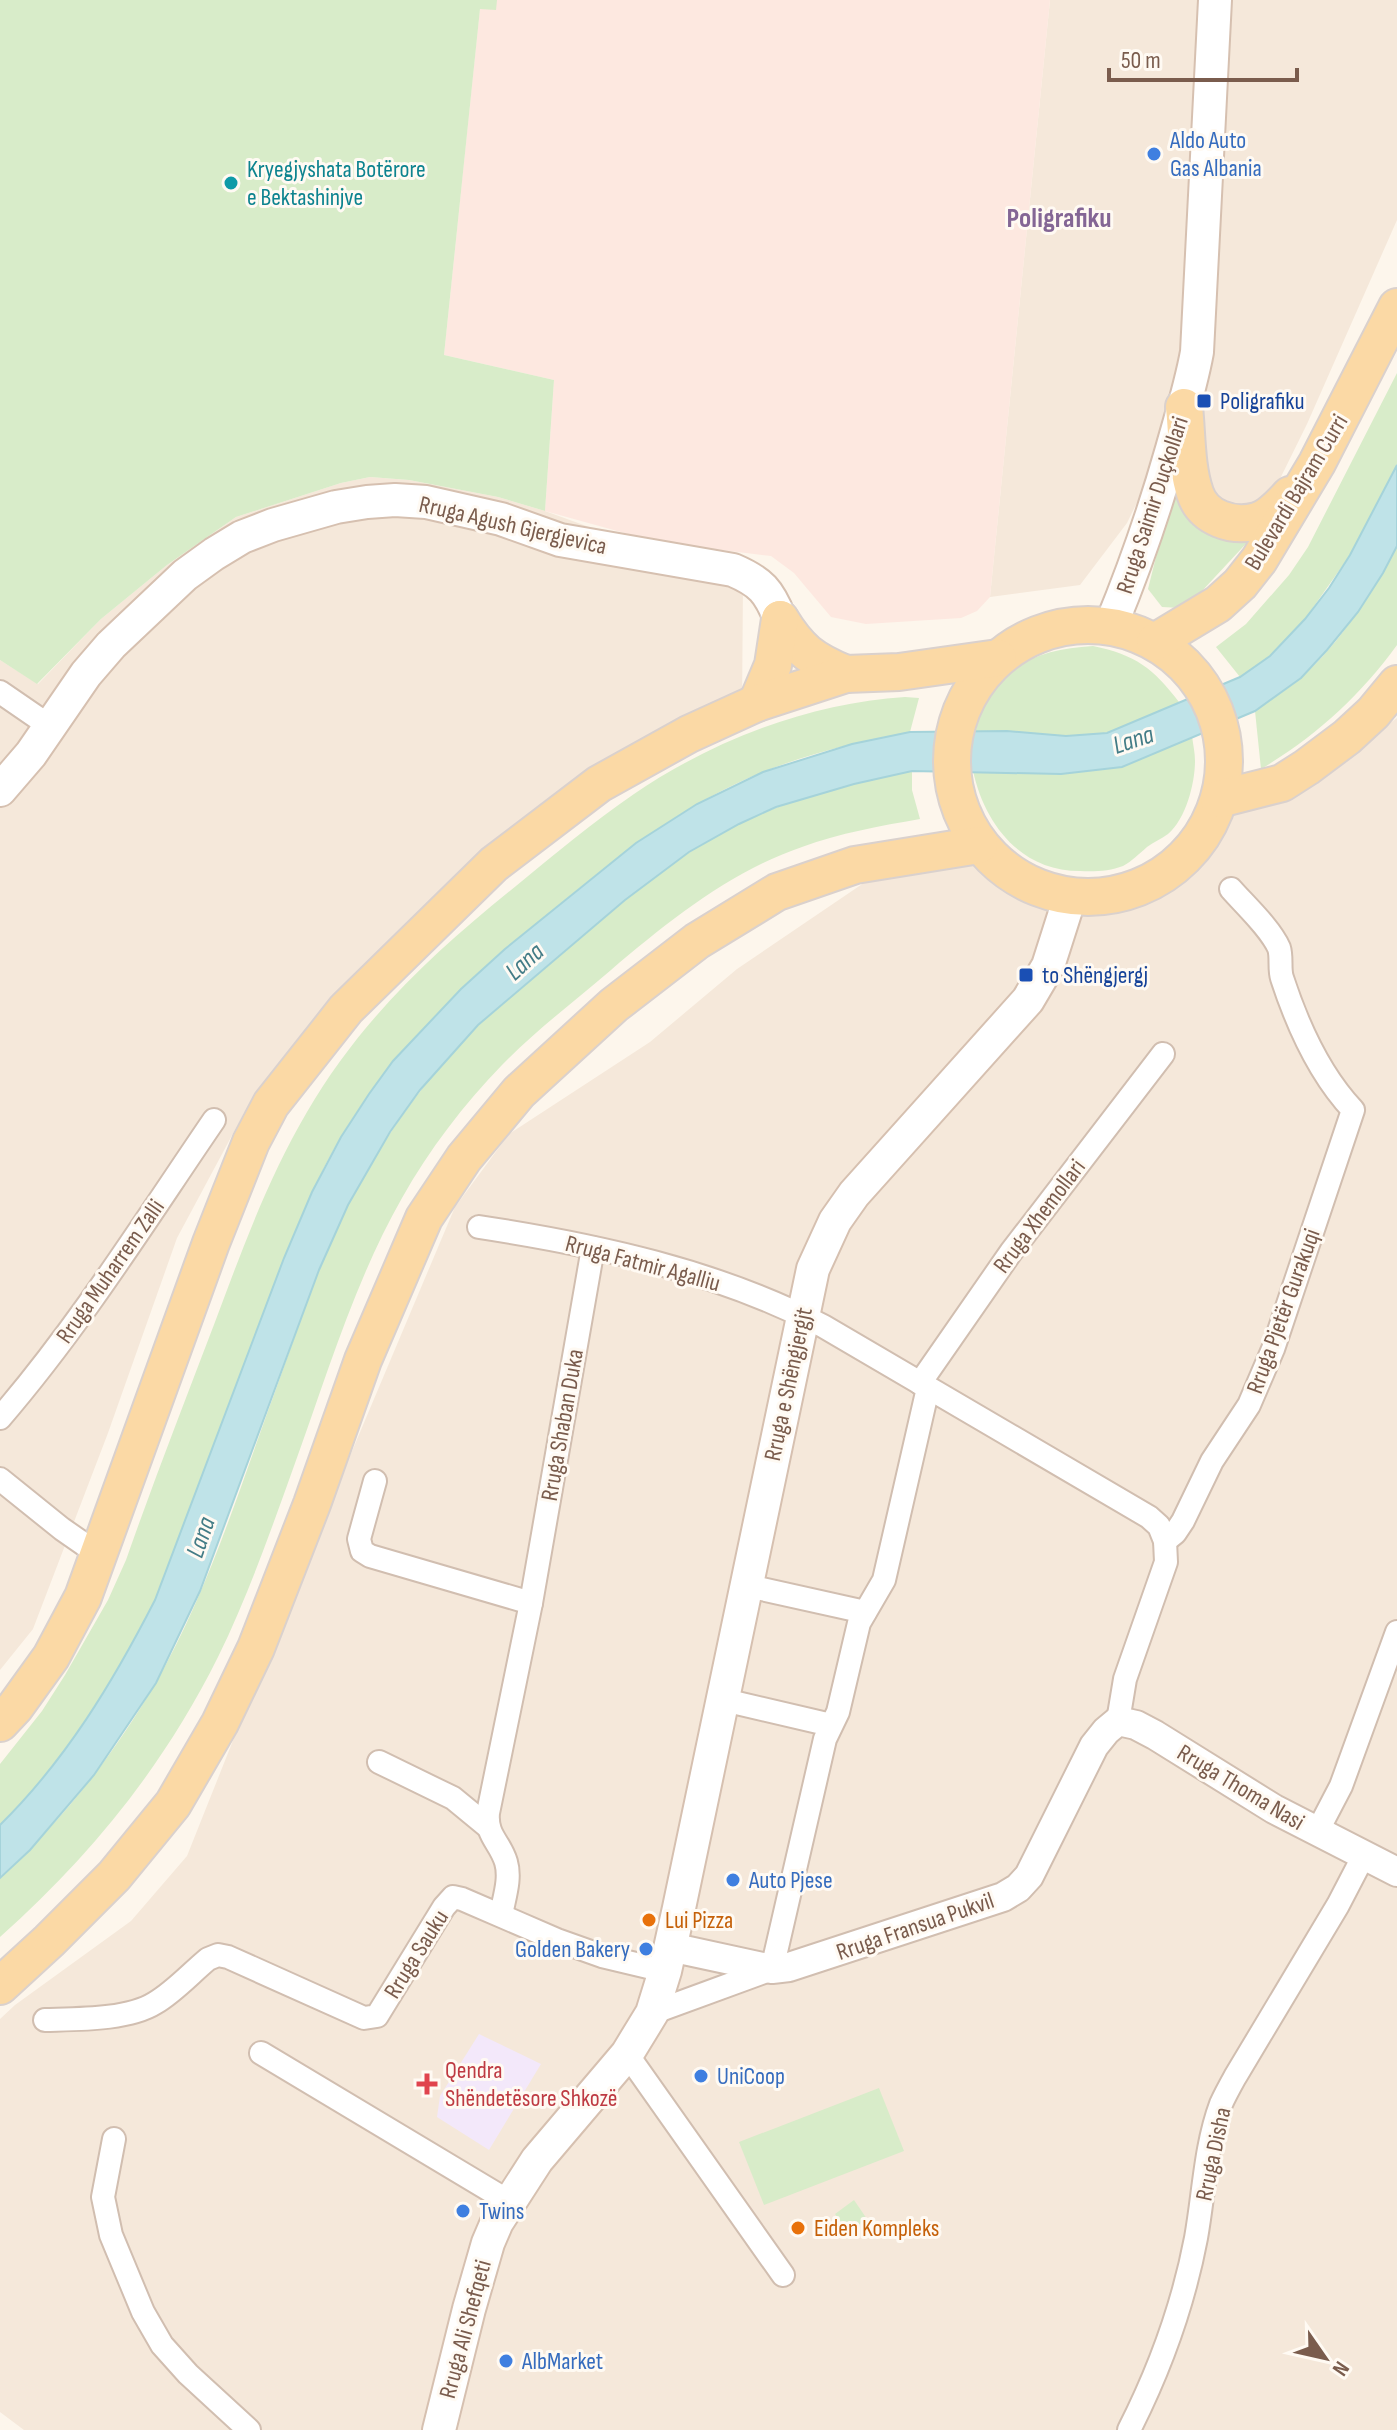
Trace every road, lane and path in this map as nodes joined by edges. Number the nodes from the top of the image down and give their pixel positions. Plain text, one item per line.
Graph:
1 (1215, 0) edge
2 (1397, 307) edge
3 (1184, 407) junction
4 (1317, 463) junction
5 (780, 619) junction
6 (1111, 625) junction
7 (1155, 642) junction
8 (998, 658) junction
9 (846, 674) junction
10 (1397, 684) edge
11 (0, 692) edge
12 (757, 703) junction
13 (1385, 707) edge
14 (51, 727) junction
15 (0, 790) edge
16 (1219, 799) junction
17 (979, 845) junction
18 (1231, 889) dead end
19 (1070, 897) junction
20 (1163, 1054) dead end
21 (214, 1120) dead end
22 (479, 1227) dead end
23 (593, 1248) junction
24 (802, 1315) junction
25 (924, 1385) junction
26 (0, 1418) edge
27 (0, 1479) edge
28 (375, 1481) dead end
29 (1165, 1541) junction
30 (98, 1554) junction
31 (748, 1586) junction
32 (531, 1603) junction
33 (865, 1612) junction
34 (1397, 1632) edge
35 (724, 1700) junction
36 (1118, 1721) junction
37 (0, 1723) edge
38 (831, 1725) junction
39 (379, 1762) dead end
40 (487, 1826) junction
41 (1317, 1832) junction
42 (1364, 1855) junction
43 (1397, 1872) edge
44 (501, 1915) junction
45 (667, 1959) junction
46 (772, 1969) junction
47 (0, 1986) edge
48 (652, 2013) junction
49 (45, 2020) dead end
50 (261, 2053) dead end
51 (627, 2054) junction
52 (114, 2139) dead end
53 (508, 2201) junction
54 (783, 2275) dead end
55 (249, 2430) edge
56 (439, 2430) edge
57 (1129, 2430) edge

1 - 3 main road, Rruga Saimir Duçkollari
2 - 4 main road, Bulevardi Bajram Curri
3 - 4 main road
3 - 6 main road, Rruga Saimir Duçkollari
4 - 7 main road, Bulevardi Bajram Curri
5 - 9 main road
5 - 12 main road
5 - 14 main road, Rruga Agush Gjergjevica
6 - 7 main road
6 - 8 main road
7 - 16 main road
8 - 9 main road
8 - 17 main road
9 - 12 main road
10 - 13 main road
11 - 14 street
12 - 30 main road
13 - 16 main road
14 - 15 main road, Rruga Agush Gjergjevica
16 - 19 main road
17 - 19 main road
17 - 47 main road
18 - 29 street, Rruga Pjetër Gurakuqi
19 - 24 main road, Rruga e Shëngjergjt
20 - 25 street, Rruga Xhemollari
21 - 26 street, Rruga Muharrem Zalli
22 - 23 street, Rruga Fatmir Agalliu
23 - 24 street, Rruga Fatmir Agalliu
23 - 32 street, Rruga Shaban Duka
24 - 25 street
24 - 31 main road, Rruga e Shëngjergjt
25 - 29 street
25 - 33 street
27 - 30 street
28 - 32 street
29 - 36 street
30 - 37 main road
31 - 33 street
31 - 35 main road, Rruga e Shëngjergjt
32 - 40 street, Rruga Shaban Duka
33 - 38 street
34 - 41 street
35 - 38 street
35 - 45 main road, Rruga e Shëngjergjt
36 - 41 street, Rruga Thoma Nasi
36 - 46 street, Rruga Fransua Pukvil
38 - 46 street
39 - 40 street
40 - 44 street
41 - 42 street, Rruga Thoma Nasi
42 - 43 street, Rruga Thoma Nasi
42 - 57 street, Rruga Disha
44 - 45 street, Rruga Sauku
44 - 49 street, Rruga Sauku
45 - 46 street, Rruga Fransua Pukvil
45 - 48 main road, Rruga Ali Shefqeti
46 - 48 street
48 - 51 main road, Rruga Ali Shefqeti
50 - 53 street
51 - 53 main road, Rruga Ali Shefqeti
51 - 54 street
52 - 55 street
53 - 56 main road, Rruga Ali Shefqeti

